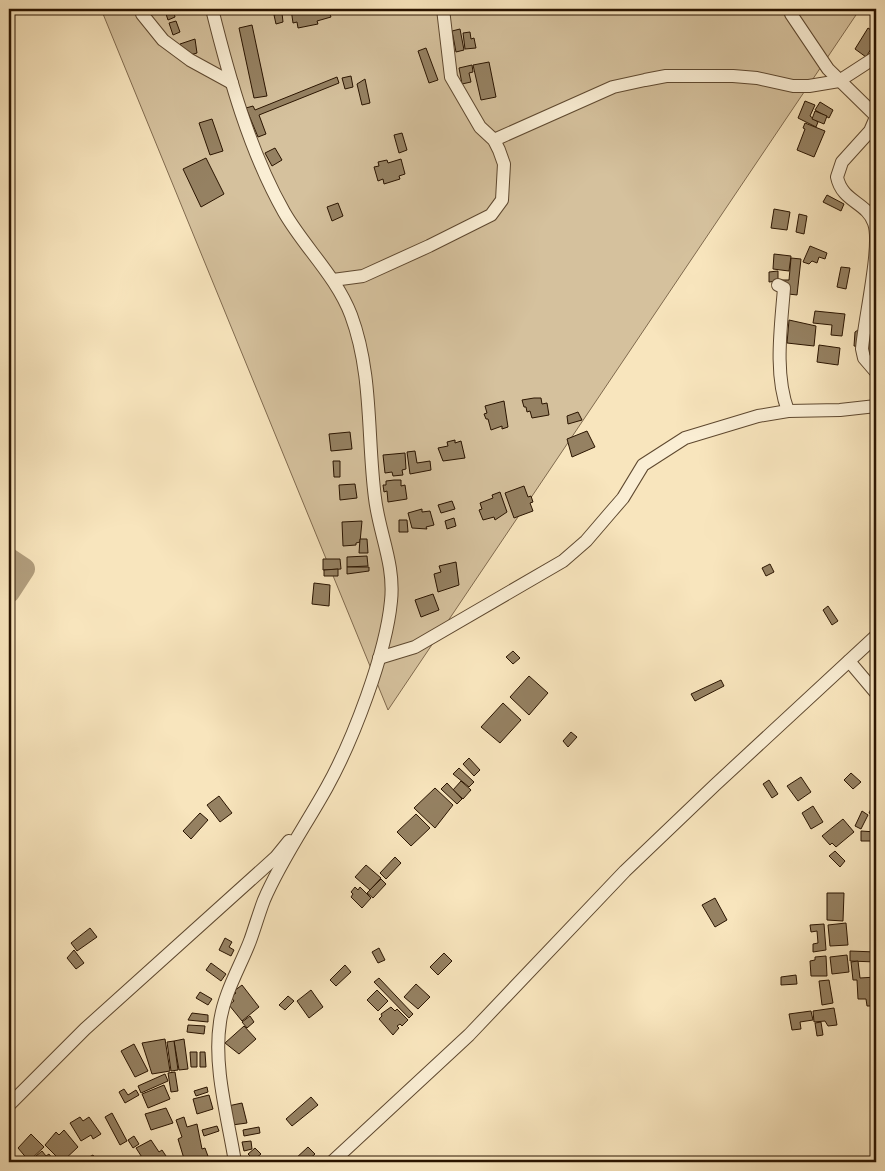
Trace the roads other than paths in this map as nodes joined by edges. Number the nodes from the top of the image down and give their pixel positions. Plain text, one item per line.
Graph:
1 (141, 9) edge
2 (212, 9) edge
3 (443, 9) edge
4 (791, 14) dead end
5 (876, 57) edge
6 (839, 81) junction
7 (232, 83) junction
8 (876, 116) edge
9 (494, 140) junction
10 (333, 280) junction
11 (778, 286) dead end
12 (876, 372) edge
13 (876, 406) edge
14 (788, 411) junction
15 (876, 636) edge
16 (379, 658) junction
17 (849, 660) junction
18 (876, 693) edge
19 (304, 823) junction
20 (9, 1105) edge
21 (235, 1162) edge
22 (332, 1162) edge

1 - 7 street
2 - 7 street
3 - 9 street
4 - 6 street
5 - 6 street
6 - 8 street
6 - 9 street
7 - 10 street
8 - 12 street
9 - 10 street
10 - 16 street
11 - 14 street
13 - 14 street
14 - 16 street
15 - 17 street
16 - 19 street
17 - 18 street
17 - 22 street
19 - 20 street
19 - 21 street

